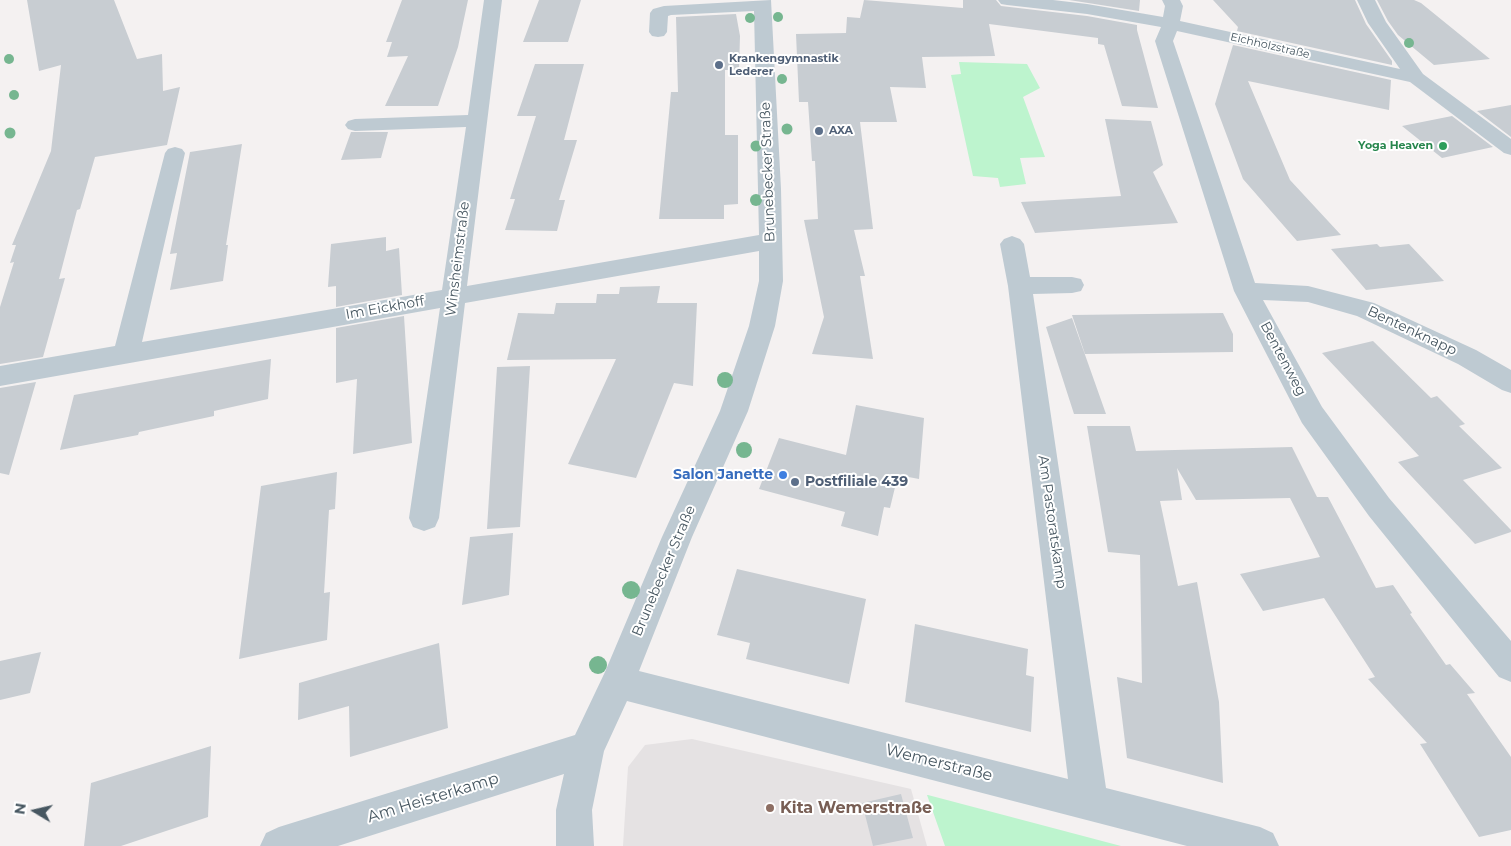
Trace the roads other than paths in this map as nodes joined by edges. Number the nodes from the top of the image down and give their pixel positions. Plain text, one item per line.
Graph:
1 (493, 0) edge
2 (1007, 0) edge
3 (1366, 0) edge
4 (762, 3) edge
5 (1171, 12) edge
6 (658, 32) dead end
7 (1416, 78) junction
8 (476, 121) junction
9 (355, 125) dead end
10 (1511, 150) edge
11 (175, 153) dead end
12 (770, 240) junction
13 (1012, 244) dead end
14 (1072, 285) dead end
15 (1020, 286) junction
16 (1246, 291) junction
17 (453, 296) junction
18 (126, 354) junction
19 (0, 376) edge
20 (1511, 383) edge
21 (424, 518) dead end
22 (1511, 666) edge
23 (618, 682) junction
24 (587, 749) junction
25 (1089, 801) junction
26 (279, 846) edge
27 (575, 846) edge
28 (1260, 846) edge

1 - 8 street, Winsheimstraße
2 - 5 street, Eichholzstraße
3 - 7 street
4 - 6 street
4 - 12 street, Brunebecker Straße
5 - 7 street, Eichholzstraße
5 - 16 street, Bentenweg
7 - 10 street, Eichholzstraße
8 - 9 street
8 - 17 street, Winsheimstraße
11 - 18 street
12 - 17 street, Im Eickhoff
12 - 23 street, Brunebecker Straße
13 - 15 street, Am Pastoratskamp
14 - 15 street
15 - 25 street, Am Pastoratskamp
16 - 20 street, Bentenknapp
16 - 22 street, Bentenweg
17 - 18 street, Im Eickhoff
17 - 21 street, Winsheimstraße
18 - 19 street, Im Eickhoff
23 - 24 street, Brunebecker Straße
23 - 25 street, Wemerstraße
24 - 26 street, Am Heisterkamp
24 - 27 street, Brunebecker Straße
25 - 28 street, Wemerstraße

